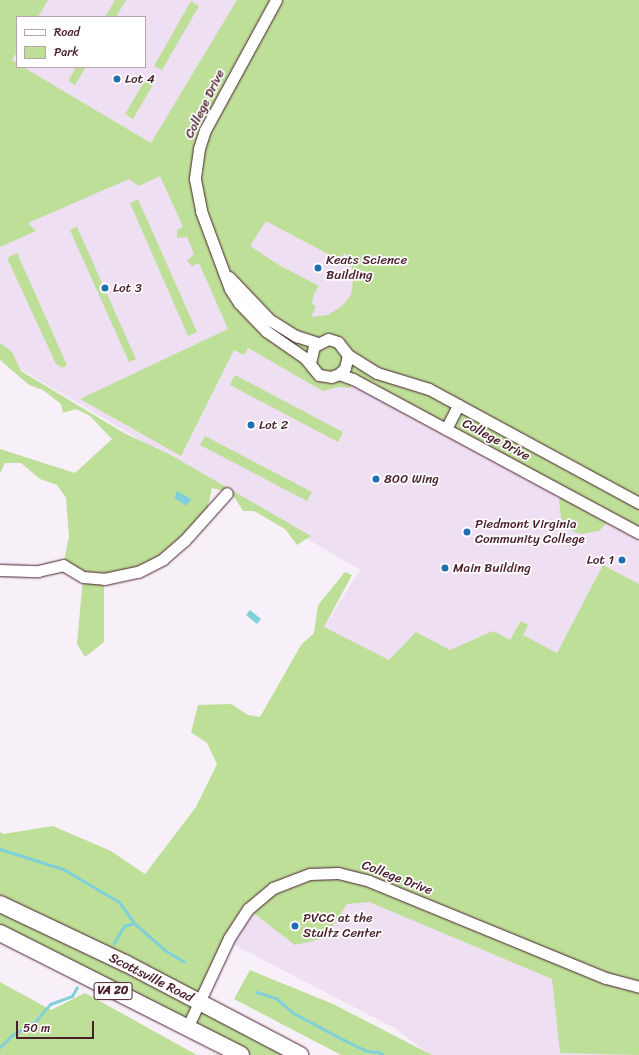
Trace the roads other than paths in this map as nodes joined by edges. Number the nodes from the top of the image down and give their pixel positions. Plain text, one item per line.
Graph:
1 (276, 0) edge
2 (226, 274) junction
3 (317, 343) junction
4 (348, 355) junction
5 (310, 363) junction
6 (339, 374) junction
7 (458, 405) junction
8 (446, 429) junction
9 (227, 493) dead end
10 (639, 503) edge
11 (639, 533) edge
12 (0, 570) edge
13 (0, 904) edge
14 (0, 933) edge
15 (0, 938) edge
16 (38, 955) junction
17 (639, 987) edge
18 (199, 1003) junction
19 (188, 1026) junction
20 (241, 1055) edge
21 (300, 1055) edge

1 - 2 street, College Drive
2 - 3 street, College Drive
2 - 5 street, College Drive
3 - 4 street, College Drive
3 - 5 street
4 - 6 street
4 - 7 street, College Drive
5 - 6 street, College Drive
6 - 8 street, College Drive
7 - 8 street
7 - 10 street, College Drive
8 - 11 street, College Drive
9 - 12 street
13 - 18 highway, Scottsville Road / VA 20
14 - 16 highway, Scottsville Road / VA 20
15 - 16 highway
16 - 19 highway, Scottsville Road / VA 20
17 - 18 street, College Drive
18 - 19 street, College Drive
18 - 21 highway, Scottsville Road / VA 20
19 - 20 highway, Scottsville Road / VA 20

